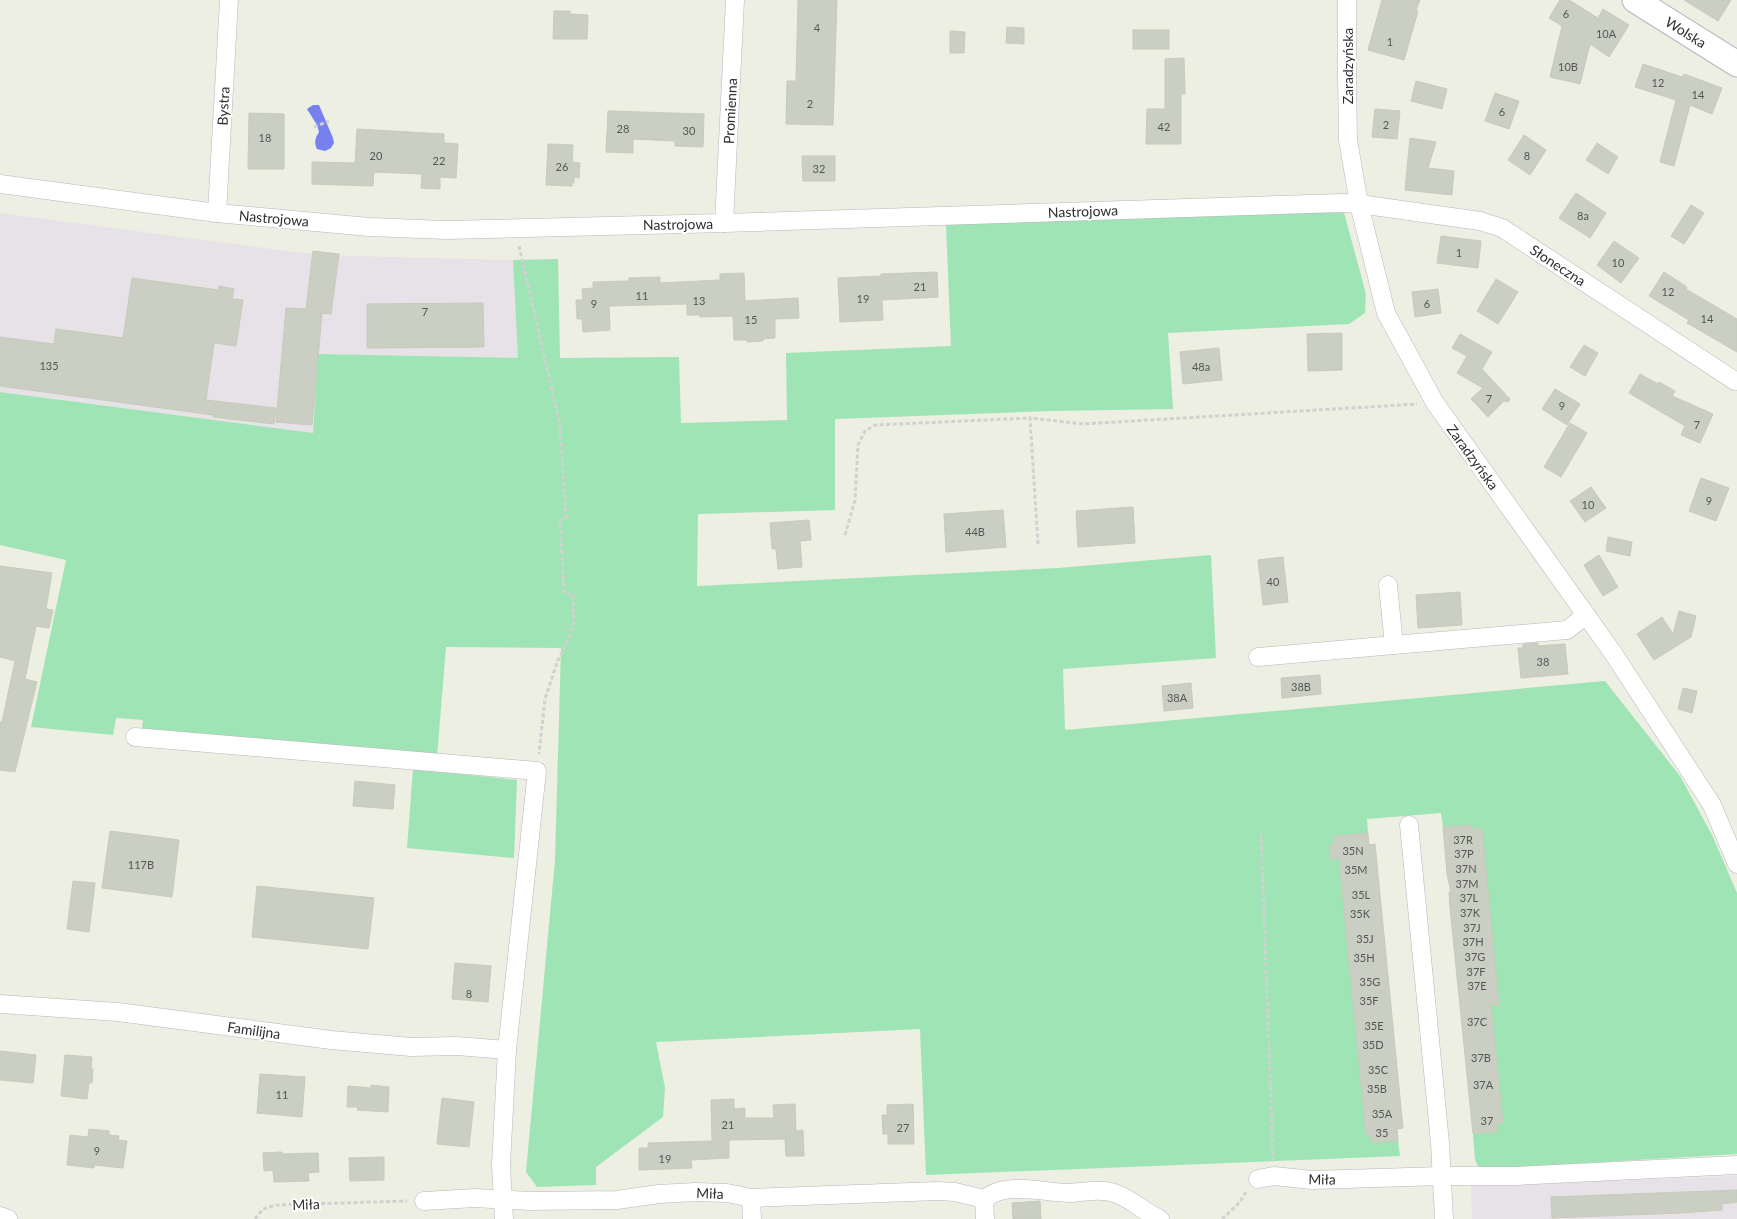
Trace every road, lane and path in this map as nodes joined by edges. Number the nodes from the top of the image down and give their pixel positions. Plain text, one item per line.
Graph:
1 (229, 0) edge
2 (735, 0) edge
3 (1347, 0) edge
4 (1634, 0) edge
5 (1737, 64) edge
6 (329, 121) dead end
7 (314, 127) dead end
8 (0, 184) edge
9 (1359, 204) junction
10 (217, 213) junction
11 (724, 223) junction
12 (515, 228) junction
13 (1735, 381) dead end
14 (1435, 403) junction
15 (1030, 418) junction
16 (845, 534) dead end
17 (1038, 544) dead end
18 (1388, 585) dead end
19 (1586, 615) junction
20 (1394, 645) junction
21 (1258, 657) dead end
22 (135, 737) dead end
23 (537, 772) junction
24 (1409, 825) dead end
25 (1261, 833) dead end
26 (1737, 864) edge
27 (0, 1004) edge
28 (508, 1050) junction
29 (1737, 1164) edge
30 (1441, 1176) junction
31 (1266, 1177) junction
32 (504, 1198) junction
33 (752, 1198) junction
34 (424, 1200) joint
35 (984, 1200) junction
36 (0, 1216) edge
37 (8, 1219) edge
38 (255, 1219) edge
39 (504, 1219) edge
40 (752, 1219) edge
41 (984, 1219) edge
42 (1160, 1219) edge
43 (1222, 1219) edge
44 (1444, 1219) edge

1 - 10 street, Bystra
2 - 11 street, Promienna
3 - 9 street, Zaradzyńska
4 - 5 street, Wolska
6 - 7 path
8 - 10 street, Nastrojowa
9 - 11 street, Nastrojowa
9 - 13 street, Słoneczna
9 - 14 street, Zaradzyńska
10 - 12 street, Nastrojowa
11 - 12 street, Nastrojowa
12 - 23 path
14 - 15 path
14 - 19 street, Zaradzyńska
15 - 16 path
15 - 17 path
18 - 20 street
19 - 20 street
19 - 26 street, Zaradzyńska
20 - 21 street
22 - 23 street
23 - 28 street
24 - 30 street
25 - 31 path
27 - 28 street, Familijna
28 - 32 street
29 - 30 street, Miła
30 - 31 street, Miła
30 - 44 street
31 - 43 path
32 - 33 street, Miła
32 - 34 street, Miła
32 - 39 street
33 - 35 street, Miła
33 - 40 street
34 - 38 path, Miła
35 - 41 street
35 - 42 street
36 - 37 street

